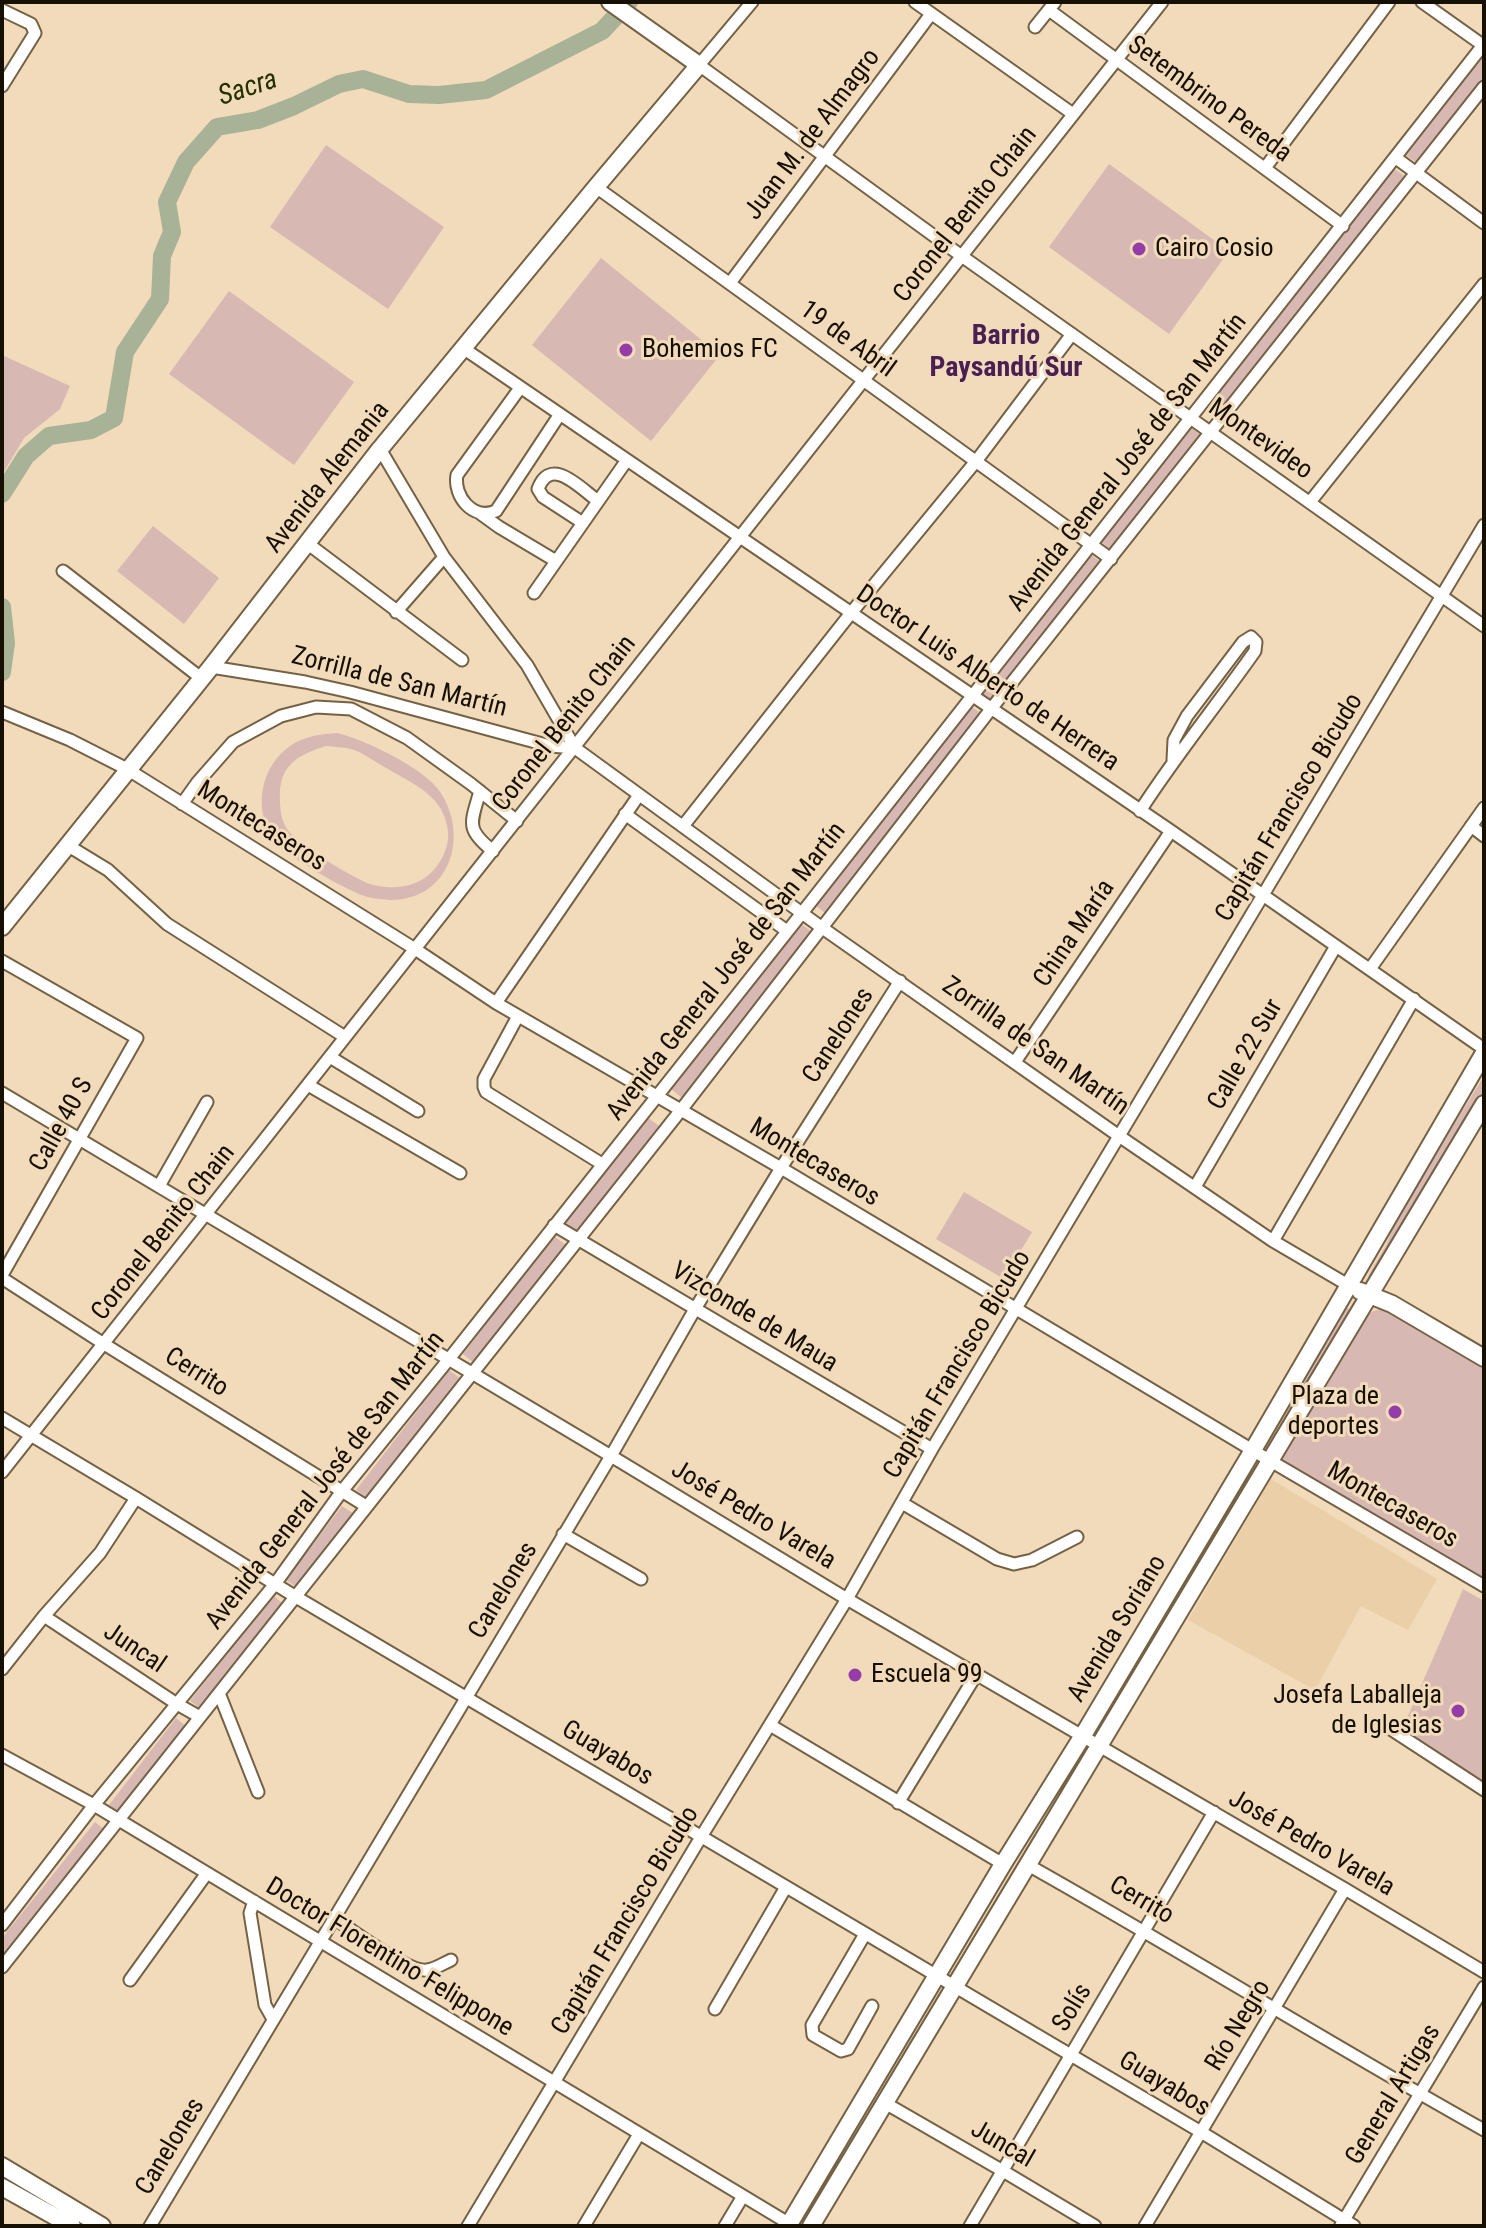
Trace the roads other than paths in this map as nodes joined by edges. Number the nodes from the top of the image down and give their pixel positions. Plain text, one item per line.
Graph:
1 (610, 2) edge
2 (752, 2) edge
3 (915, 2) edge
4 (1162, 2) edge
5 (1389, 2) edge
6 (1422, 2) edge
7 (1052, 6) edge
8 (2, 10) edge
9 (931, 14) junction
10 (1035, 27) dead end
11 (1484, 45) edge
12 (1115, 60) junction
13 (699, 65) junction
14 (2, 86) edge
15 (1484, 87) edge
16 (1073, 114) junction
17 (825, 158) junction
18 (1396, 158) junction
19 (1265, 168) junction
20 (1415, 174) junction
21 (596, 187) junction
22 (1484, 223) edge
23 (1343, 226) junction
24 (963, 257) junction
25 (730, 283) junction
26 (1484, 284) edge
27 (1072, 334) junction
28 (463, 348) junction
29 (864, 380) junction
30 (520, 388) junction
31 (560, 414) junction
32 (1190, 417) junction
33 (1211, 433) junction
34 (380, 449) junction
35 (627, 460) junction
36 (977, 460) junction
37 (598, 501) junction
38 (1310, 502) junction
39 (480, 513) junction
40 (583, 523) junction
41 (1484, 525) edge
42 (739, 537) junction
43 (307, 543) junction
44 (1092, 544) junction
45 (444, 557) junction
46 (1111, 559) junction
47 (556, 561) junction
48 (63, 571) dead end
49 (534, 593) dead end
50 (1442, 596) junction
51 (396, 612) junction
52 (851, 613) junction
53 (1484, 626) edge
54 (462, 660) dead end
55 (206, 672) junction
56 (973, 696) junction
57 (991, 709) junction
58 (2, 712) edge
59 (575, 748) junction
60 (1173, 760) junction
61 (127, 769) junction
62 (480, 791) junction
63 (639, 795) junction
64 (182, 804) junction
65 (1484, 808) edge
66 (1140, 811) junction
67 (625, 814) junction
68 (517, 821) junction
69 (683, 826) junction
70 (1471, 826) junction
71 (1171, 831) junction
72 (1484, 836) edge
73 (67, 845) junction
74 (493, 851) junction
75 (1263, 896) junction
76 (802, 913) junction
77 (2, 927) edge
78 (821, 927) junction
79 (787, 931) junction
80 (1336, 946) junction
81 (415, 949) junction
82 (2, 961) edge
83 (1370, 969) junction
84 (900, 981) junction
85 (1414, 999) junction
86 (496, 1003) junction
87 (518, 1016) junction
88 (345, 1037) junction
89 (1484, 1051) edge
90 (330, 1057) junction
91 (1015, 1062) junction
92 (308, 1085) junction
93 (2, 1093) edge
94 (656, 1095) junction
95 (207, 1102) dead end
96 (1484, 1104) edge
97 (681, 1110) junction
98 (418, 1111) dead end
99 (1119, 1136) junction
100 (80, 1139) junction
101 (602, 1164) junction
102 (781, 1168) junction
103 (460, 1173) dead end
104 (159, 1186) junction
105 (1195, 1187) junction
106 (207, 1214) junction
107 (554, 1225) junction
108 (577, 1239) junction
109 (1273, 1241) junction
110 (2, 1277) edge
111 (1348, 1285) junction
112 (1369, 1294) junction
113 (695, 1309) junction
114 (1017, 1310) junction
115 (104, 1344) junction
116 (1484, 1358) edge
117 (449, 1359) junction
118 (472, 1373) junction
119 (2, 1418) edge
120 (31, 1434) junction
121 (932, 1449) junction
122 (1253, 1450) junction
123 (611, 1456) junction
124 (1269, 1460) junction
125 (2, 1472) edge
126 (342, 1491) junction
127 (136, 1498) junction
128 (902, 1503) junction
129 (366, 1506) junction
130 (1213, 1517) junction
131 (1229, 1526) junction
132 (563, 1534) junction
133 (1077, 1537) dead end
134 (641, 1579) dead end
135 (275, 1584) junction
136 (1484, 1586) edge
137 (296, 1597) junction
138 (847, 1599) junction
139 (44, 1616) junction
140 (2, 1669) edge
141 (976, 1675) junction
142 (219, 1693) junction
143 (465, 1696) junction
144 (177, 1704) junction
145 (200, 1717) junction
146 (770, 1725) junction
147 (1389, 1728) dead end
148 (1082, 1737) junction
149 (1098, 1746) junction
150 (2, 1755) edge
151 (1484, 1790) edge
152 (258, 1792) dead end
153 (898, 1803) junction
154 (94, 1805) junction
155 (1214, 1812) junction
156 (119, 1821) junction
157 (701, 1837) junction
158 (1003, 1864) junction
159 (1028, 1865) junction
160 (207, 1873) junction
161 (786, 1887) junction
162 (1345, 1889) junction
163 (254, 1901) junction
164 (334, 1918) junction
165 (2, 1925) edge
166 (1145, 1931) junction
167 (865, 1934) junction
168 (320, 1940) junction
169 (451, 1960) dead end
170 (2, 1967) edge
171 (1484, 1972) edge
172 (937, 1977) junction
173 (130, 1980) dead end
174 (1484, 1987) edge
175 (955, 1988) junction
176 (872, 2006) dead end
177 (715, 2009) dead end
178 (1275, 2009) junction
179 (273, 2019) junction
180 (1071, 2055) junction
181 (555, 2084) junction
182 (1420, 2095) junction
183 (885, 2103) junction
184 (1484, 2130) edge
185 (1201, 2132) junction
186 (639, 2134) junction
187 (2, 2166) edge
188 (1003, 2171) junction
189 (2, 2187) edge
190 (743, 2196) junction
191 (1346, 2224) edge
192 (790, 2225) edge
193 (72, 2226) edge
194 (102, 2226) edge
195 (150, 2226) edge
196 (468, 2226) edge
197 (584, 2226) edge
198 (725, 2226) edge
199 (811, 2226) edge
200 (970, 2226) edge
201 (1095, 2226) edge
202 (1145, 2226) edge

1 - 13 street
2 - 13 street
3 - 9 street
4 - 12 street, Coronel Benito Chain
5 - 19 street
6 - 11 street
7 - 10 street
7 - 12 street, Setembrino Pereda
8 - 14 street
9 - 16 street
9 - 17 street, Juan M. de Almagro
11 - 18 street, Avenida General José de San Martín
12 - 16 street, Coronel Benito Chain
12 - 19 street, Setembrino Pereda
13 - 17 street, Montevideo
13 - 21 street, Avenida Alemania
15 - 20 street, Avenida General José de San Martín
16 - 24 street, Coronel Benito Chain
17 - 24 street, Montevideo
17 - 25 street, Juan M. de Almagro
18 - 20 street
18 - 23 street, Avenida General José de San Martín
19 - 23 street, Setembrino Pereda
20 - 22 street
20 - 33 street, Avenida General José de San Martín
21 - 25 street, 19 de Abril
21 - 28 street, Avenida Alemania
23 - 32 street, Avenida General José de San Martín
24 - 27 street, Montevideo
24 - 29 street, Coronel Benito Chain
25 - 29 street, 19 de Abril
26 - 38 street
27 - 32 street, Montevideo
27 - 36 street
28 - 30 street, Doctor Luis Alberto de Herrera
28 - 34 street, Avenida Alemania
29 - 36 street, 19 de Abril
29 - 42 street, Coronel Benito Chain
30 - 31 street, Doctor Luis Alberto de Herrera
30 - 39 street
31 - 35 street, Doctor Luis Alberto de Herrera
31 - 39 street
32 - 33 street, Montevideo
32 - 44 street, Avenida General José de San Martín
33 - 38 street, Montevideo
33 - 46 street, Avenida General José de San Martín
34 - 43 street, Avenida Alemania
34 - 45 street, Zorrilla de San Martín
35 - 37 street
35 - 42 street, Doctor Luis Alberto de Herrera
36 - 44 street, 19 de Abril
36 - 52 street
37 - 40 street
37 - 40 street
38 - 50 street, Montevideo
39 - 47 street
40 - 47 street
41 - 50 street, Capitán Francisco Bicudo
42 - 52 street, Doctor Luis Alberto de Herrera
42 - 59 street, Coronel Benito Chain
43 - 51 street
43 - 55 street, Avenida Alemania
44 - 46 street, 19 de Abril
44 - 56 street, Avenida General José de San Martín
45 - 51 street
45 - 59 street, Zorrilla de San Martín
46 - 57 street, Avenida General José de San Martín
47 - 49 street
48 - 55 street
50 - 53 street, Montevideo
50 - 75 street, Capitán Francisco Bicudo
51 - 54 street
52 - 56 street, Doctor Luis Alberto de Herrera
52 - 69 street
55 - 59 street, Zorrilla de San Martín
55 - 61 street, Avenida Alemania
56 - 57 street, Doctor Luis Alberto de Herrera
56 - 76 street, Avenida General José de San Martín
57 - 66 street, Doctor Luis Alberto de Herrera
57 - 78 street, Avenida General José de San Martín
58 - 61 street, Montecaseros
59 - 63 street, Zorrilla de San Martín
59 - 68 street, Coronel Benito Chain
60 - 60 street
60 - 66 street
61 - 64 street, Montecaseros
61 - 73 street, Avenida Alemania
62 - 64 street
62 - 68 street
62 - 74 street
63 - 67 street
63 - 69 street, Zorrilla de San Martín
64 - 81 street, Montecaseros
65 - 70 street
66 - 71 street, Doctor Luis Alberto de Herrera
67 - 79 street
67 - 86 street
68 - 74 street, Coronel Benito Chain
69 - 76 street, Zorrilla de San Martín
70 - 72 street
70 - 83 street
71 - 75 street, Doctor Luis Alberto de Herrera
71 - 91 street, China María
73 - 77 street, Avenida Alemania
73 - 88 street
74 - 81 street, Coronel Benito Chain
75 - 80 street, Doctor Luis Alberto de Herrera
75 - 99 street, Capitán Francisco Bicudo
76 - 78 street, Zorrilla de San Martín
76 - 79 street, Avenida General José de San Martín
78 - 84 street, Zorrilla de San Martín
78 - 97 street, Avenida General José de San Martín
79 - 94 street, Avenida General José de San Martín
80 - 83 street, Doctor Luis Alberto de Herrera
80 - 105 street, Calle 22 Sur
81 - 86 street, Montecaseros
81 - 88 street, Coronel Benito Chain
82 - 100 street, Calle 40 S
83 - 85 street, Doctor Luis Alberto de Herrera
84 - 91 street, Zorrilla de San Martín
84 - 102 street, Canelones
85 - 89 street, Doctor Luis Alberto de Herrera
85 - 109 street
86 - 87 street, Montecaseros
87 - 94 street, Montecaseros
87 - 101 street
88 - 90 street, Coronel Benito Chain
89 - 111 street, Avenida Soriano
90 - 92 street, Coronel Benito Chain
90 - 98 street
91 - 99 street, Zorrilla de San Martín
92 - 103 street
92 - 106 street, Coronel Benito Chain
93 - 100 street, José Pedro Varela
94 - 97 street, Montecaseros
94 - 101 street, Avenida General José de San Martín
95 - 104 street
96 - 112 street, Avenida Soriano
97 - 102 street, Montecaseros
97 - 108 street, Avenida General José de San Martín
99 - 105 street, Zorrilla de San Martín
99 - 114 street, Capitán Francisco Bicudo
100 - 104 street, José Pedro Varela
100 - 110 street, Calle 40 S
101 - 107 street, Avenida General José de San Martín
102 - 113 street, Canelones
102 - 114 street, Montecaseros
104 - 106 street, José Pedro Varela
105 - 109 street, Zorrilla de San Martín
106 - 115 street, Coronel Benito Chain
106 - 117 street, José Pedro Varela
107 - 108 street, Vizconde de Maua
107 - 117 street, Avenida General José de San Martín
108 - 113 street, Vizconde de Maua
108 - 118 street, Avenida General José de San Martín
109 - 111 street, Zorrilla de San Martín
110 - 115 street, Cerrito
111 - 112 street, Zorrilla de San Martín
111 - 122 street, Avenida Soriano
112 - 116 street, Zorrilla de San Martín
112 - 124 street, Avenida Soriano
113 - 121 street, Vizconde de Maua
113 - 123 street, Canelones
114 - 121 street, Capitán Francisco Bicudo
114 - 122 street, Montecaseros
115 - 120 street, Coronel Benito Chain
115 - 126 street, Cerrito
117 - 118 street, José Pedro Varela
117 - 126 street, Avenida General José de San Martín
118 - 123 street, José Pedro Varela
118 - 129 street, Avenida General José de San Martín
119 - 120 street, Guayabos
120 - 125 street, Coronel Benito Chain
120 - 127 street, Guayabos
121 - 128 street, Capitán Francisco Bicudo
122 - 124 street, Montecaseros
122 - 130 street, Avenida Soriano
123 - 132 street, Canelones
123 - 138 street, José Pedro Varela
124 - 131 street, Avenida Soriano
124 - 136 street, Montecaseros
126 - 129 street, Cerrito
126 - 135 street, Avenida General José de San Martín
127 - 135 street, Guayabos
127 - 139 street
128 - 133 street
128 - 138 street, Capitán Francisco Bicudo
129 - 137 street, Avenida General José de San Martín
130 - 131 street
130 - 148 street, Avenida Soriano
131 - 149 street, Avenida Soriano
132 - 134 street
132 - 143 street, Canelones
135 - 137 street, Guayabos
135 - 144 street, Avenida General José de San Martín
137 - 142 street, Avenida General José de San Martín
137 - 143 street, Guayabos
138 - 141 street, José Pedro Varela
138 - 146 street, Capitán Francisco Bicudo
139 - 140 street
139 - 144 street, Juncal
141 - 148 street, José Pedro Varela
141 - 153 street
142 - 145 street, Avenida General José de San Martín
142 - 152 street
143 - 157 street, Guayabos
143 - 164 street, Canelones
144 - 145 street, Juncal
144 - 154 street, Avenida General José de San Martín
145 - 156 street, Avenida General José de San Martín
146 - 153 street, Cerrito
146 - 157 street, Capitán Francisco Bicudo
147 - 151 street
148 - 149 street, José Pedro Varela
148 - 158 street, Avenida Soriano
149 - 155 street, José Pedro Varela
149 - 159 street, Avenida Soriano
150 - 154 street, Doctor Florentino Felippone
153 - 158 street, Cerrito
154 - 156 street, Doctor Florentino Felippone
154 - 165 street, Avenida General José de San Martín
155 - 162 street, José Pedro Varela
155 - 166 street, Solís
156 - 160 street, Doctor Florentino Felippone
156 - 170 street, Avenida General José de San Martín
157 - 161 street, Guayabos
157 - 181 street, Capitán Francisco Bicudo
158 - 159 street, Cerrito
158 - 172 street, Avenida Soriano
159 - 166 street, Cerrito
159 - 175 street, Avenida Soriano
160 - 163 street, Doctor Florentino Felippone
160 - 173 street
161 - 167 street, Guayabos
161 - 177 street
162 - 171 street, José Pedro Varela
162 - 178 street, Río Negro
163 - 168 street, Doctor Florentino Felippone
163 - 179 street
164 - 168 street, Canelones
164 - 169 street
166 - 178 street, Cerrito
166 - 180 street, Solís
167 - 172 street, Guayabos
167 - 176 street
168 - 179 street, Canelones
168 - 181 street, Doctor Florentino Felippone
172 - 175 street, Guayabos
172 - 192 street, Avenida Soriano
174 - 182 street, General Artigas
175 - 180 street, Guayabos
175 - 183 street, Avenida Soriano
178 - 182 street, Cerrito
178 - 185 street, Río Negro
179 - 195 street, Canelones
180 - 185 street, Guayabos
180 - 188 street, Solís
181 - 186 street, Doctor Florentino Felippone
181 - 196 street, Capitán Francisco Bicudo
182 - 184 street, Cerrito
182 - 191 street, General Artigas
183 - 188 street, Juncal
183 - 199 street, Avenida Soriano
185 - 191 street, Guayabos
185 - 202 street, Río Negro
186 - 190 street, Doctor Florentino Felippone
186 - 197 street
187 - 194 street
188 - 200 street, Solís
188 - 201 street, Juncal
189 - 193 street
190 - 192 street, Doctor Florentino Felippone
190 - 198 street

